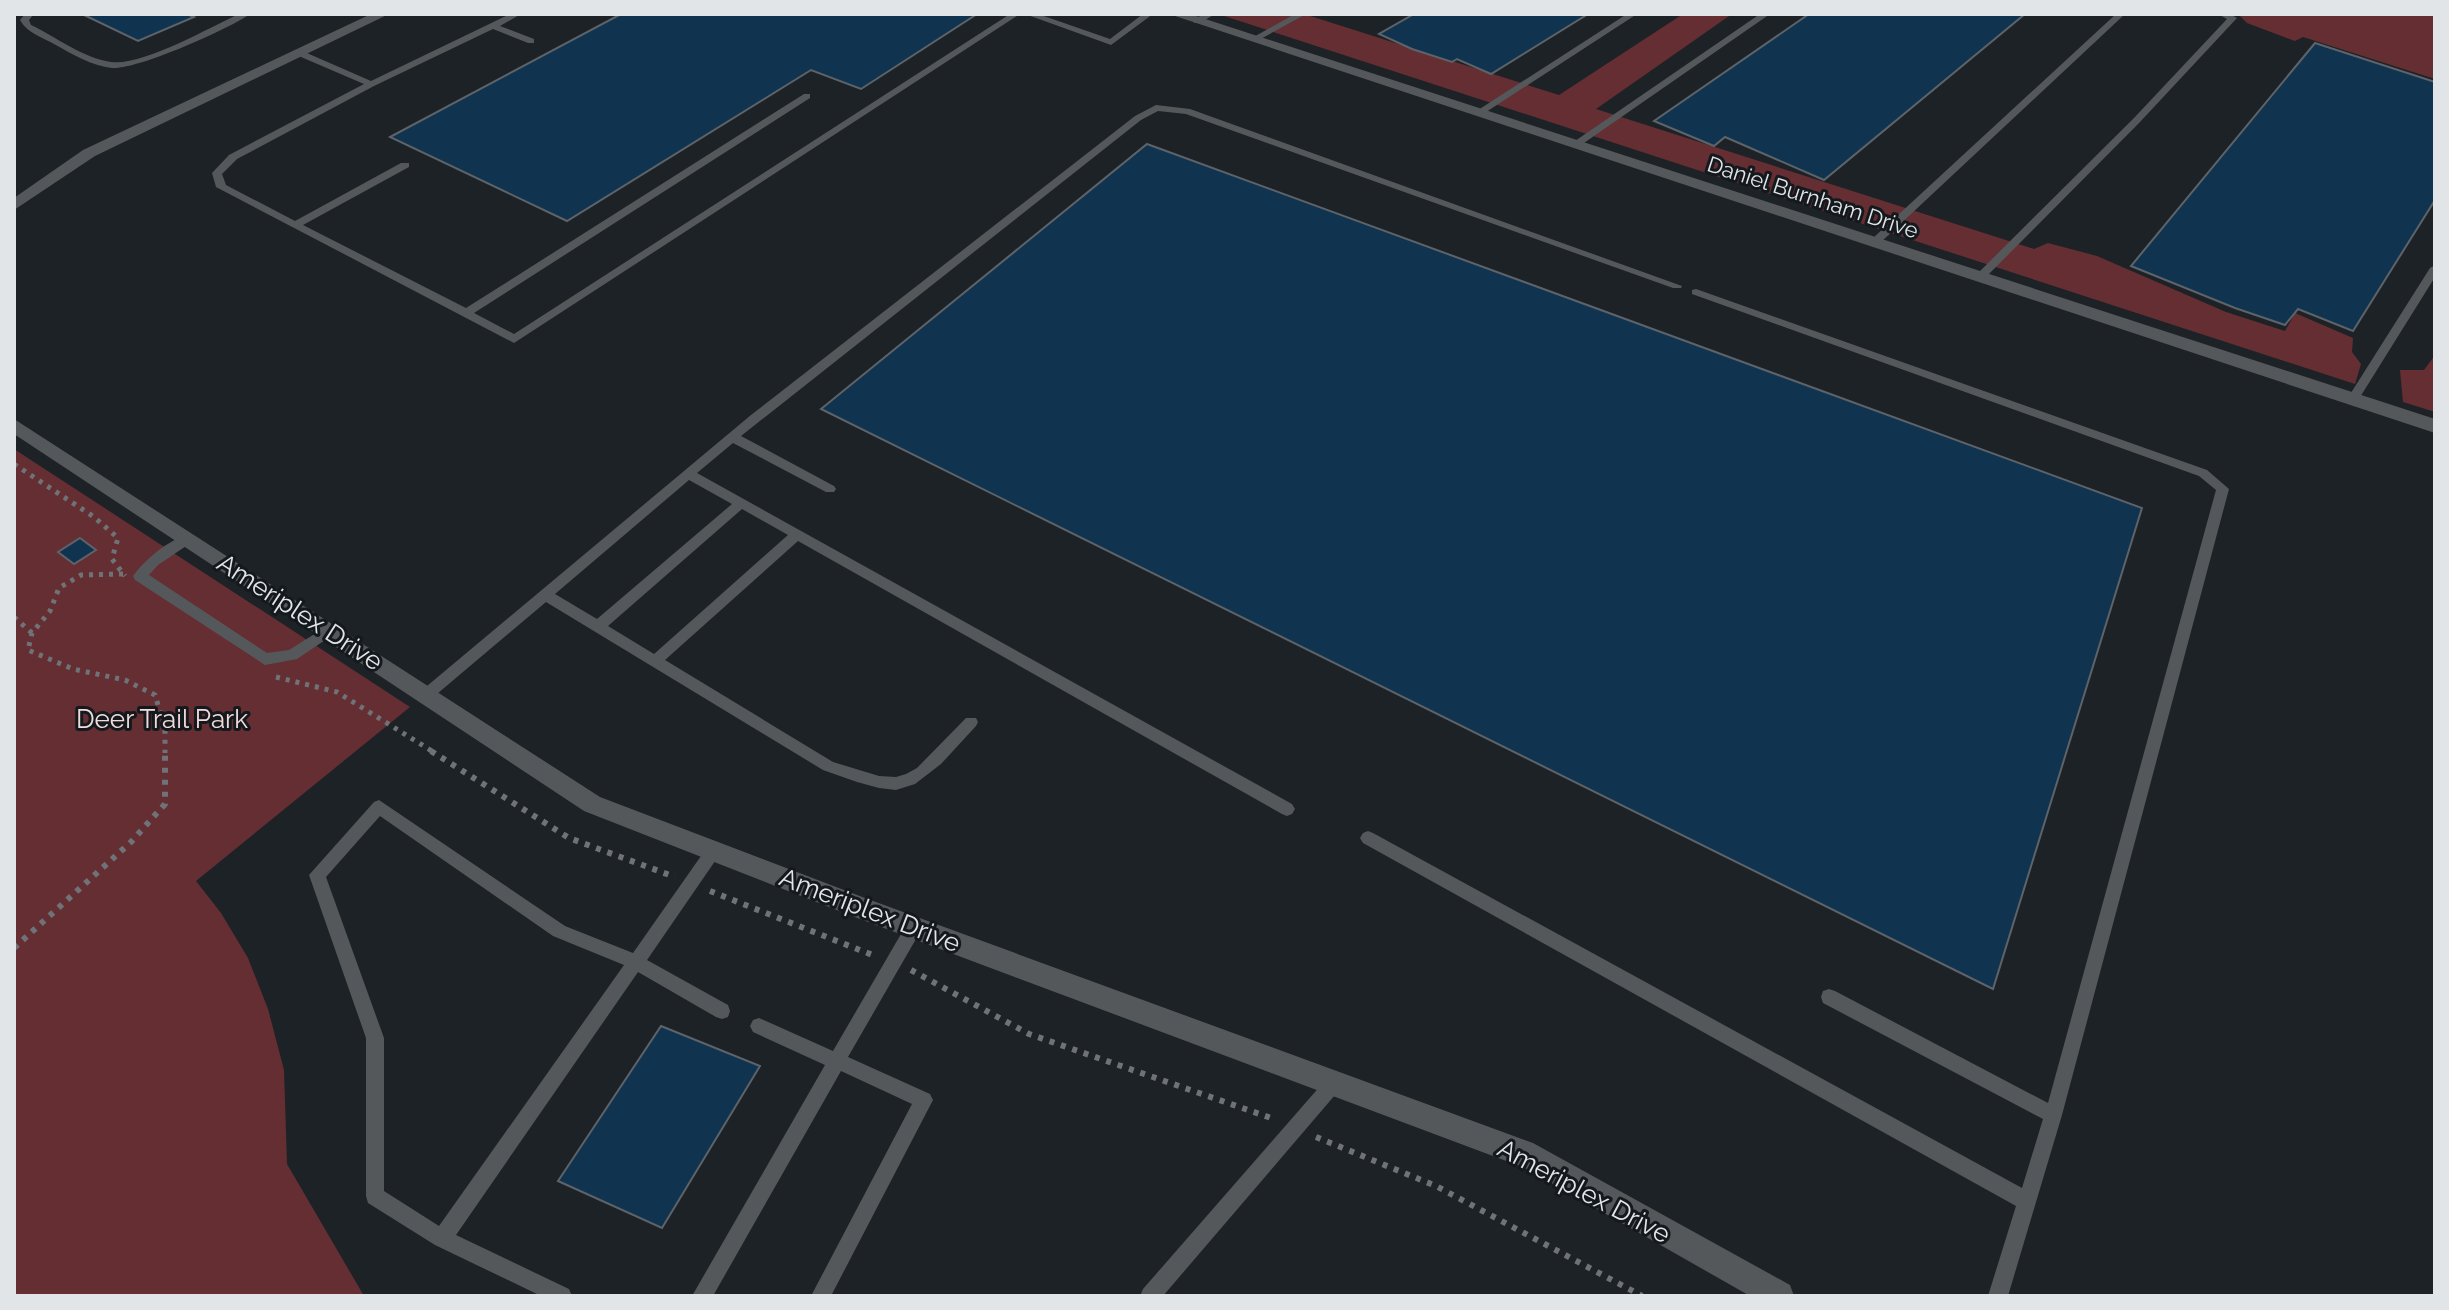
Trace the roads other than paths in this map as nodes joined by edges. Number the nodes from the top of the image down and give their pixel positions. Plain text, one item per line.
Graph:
1 (30, 14) edge
2 (246, 14) edge
3 (379, 14) edge
4 (517, 14) edge
5 (1016, 14) edge
6 (1029, 14) edge
7 (1149, 14) edge
8 (1176, 14) edge
9 (1302, 14) edge
10 (1633, 14) edge
11 (1766, 14) edge
12 (2121, 14) edge
13 (2222, 14) edge
14 (1204, 18) edge
15 (493, 26) junction
16 (1254, 39) junction
17 (531, 41) dead end
18 (297, 52) junction
19 (371, 84) junction
20 (807, 96) dead end
21 (1480, 112) junction
22 (1578, 143) junction
23 (405, 165) dead end
24 (14, 205) edge
25 (295, 225) junction
26 (1876, 241) junction
27 (2435, 268) edge
28 (1981, 276) junction
29 (1677, 286) dead end
30 (1696, 292) dead end
31 (466, 313) junction
32 (2353, 399) junction
33 (14, 425) edge
34 (2435, 426) edge
35 (732, 437) junction
36 (688, 474) junction
37 (830, 489) dead end
38 (741, 503) junction
39 (797, 534) junction
40 (187, 539) junction
41 (546, 595) junction
42 (597, 627) junction
43 (329, 630) junction
44 (655, 661) junction
45 (426, 695) junction
46 (971, 722) dead end
47 (1287, 809) dead end
48 (1368, 838) dead end
49 (714, 851) junction
50 (914, 927) junction
51 (636, 962) junction
52 (1829, 997) dead end
53 (722, 1011) dead end
54 (759, 1026) dead end
55 (837, 1060) junction
56 (1335, 1082) junction
57 (2053, 1115) junction
58 (2028, 1202) junction
59 (442, 1238) junction
60 (562, 1296) edge
61 (702, 1296) edge
62 (821, 1296) edge
63 (1150, 1296) edge
64 (1779, 1296) edge
65 (1998, 1296) edge

1 - 2 lane
3 - 18 street
4 - 15 lane
5 - 31 lane
6 - 7 lane
8 - 14 street, Daniel Burnham Drive
9 - 16 lane
10 - 21 lane
11 - 22 lane
12 - 26 lane
13 - 28 lane
14 - 16 street, Daniel Burnham Drive
15 - 17 lane
15 - 19 lane
16 - 21 street, Daniel Burnham Drive
18 - 19 lane
18 - 24 street
19 - 25 lane
20 - 31 lane
21 - 22 street, Daniel Burnham Drive
22 - 26 street, Daniel Burnham Drive
23 - 25 lane
25 - 31 lane
26 - 28 street, Daniel Burnham Drive
27 - 32 lane
28 - 32 street, Daniel Burnham Drive
29 - 35 lane
30 - 57 lane
32 - 34 street, Daniel Burnham Drive
33 - 40 street, Ameriplex Drive
35 - 36 lane
35 - 37 lane
36 - 38 lane
36 - 41 lane
38 - 39 lane
38 - 42 lane
39 - 44 lane
39 - 47 lane
40 - 43 street, Ameriplex Drive
40 - 43 lane
41 - 42 lane
41 - 45 lane
42 - 44 lane
43 - 45 street, Ameriplex Drive
44 - 46 lane
45 - 49 street, Ameriplex Drive
48 - 58 lane
49 - 50 street, Ameriplex Drive
49 - 51 lane
50 - 55 lane
50 - 56 street, Ameriplex Drive
51 - 53 lane
51 - 59 lane
51 - 59 lane
52 - 57 lane
54 - 55 lane
55 - 61 lane
55 - 62 lane
56 - 63 lane
56 - 64 street, Ameriplex Drive
57 - 58 lane
58 - 65 lane
59 - 60 lane

